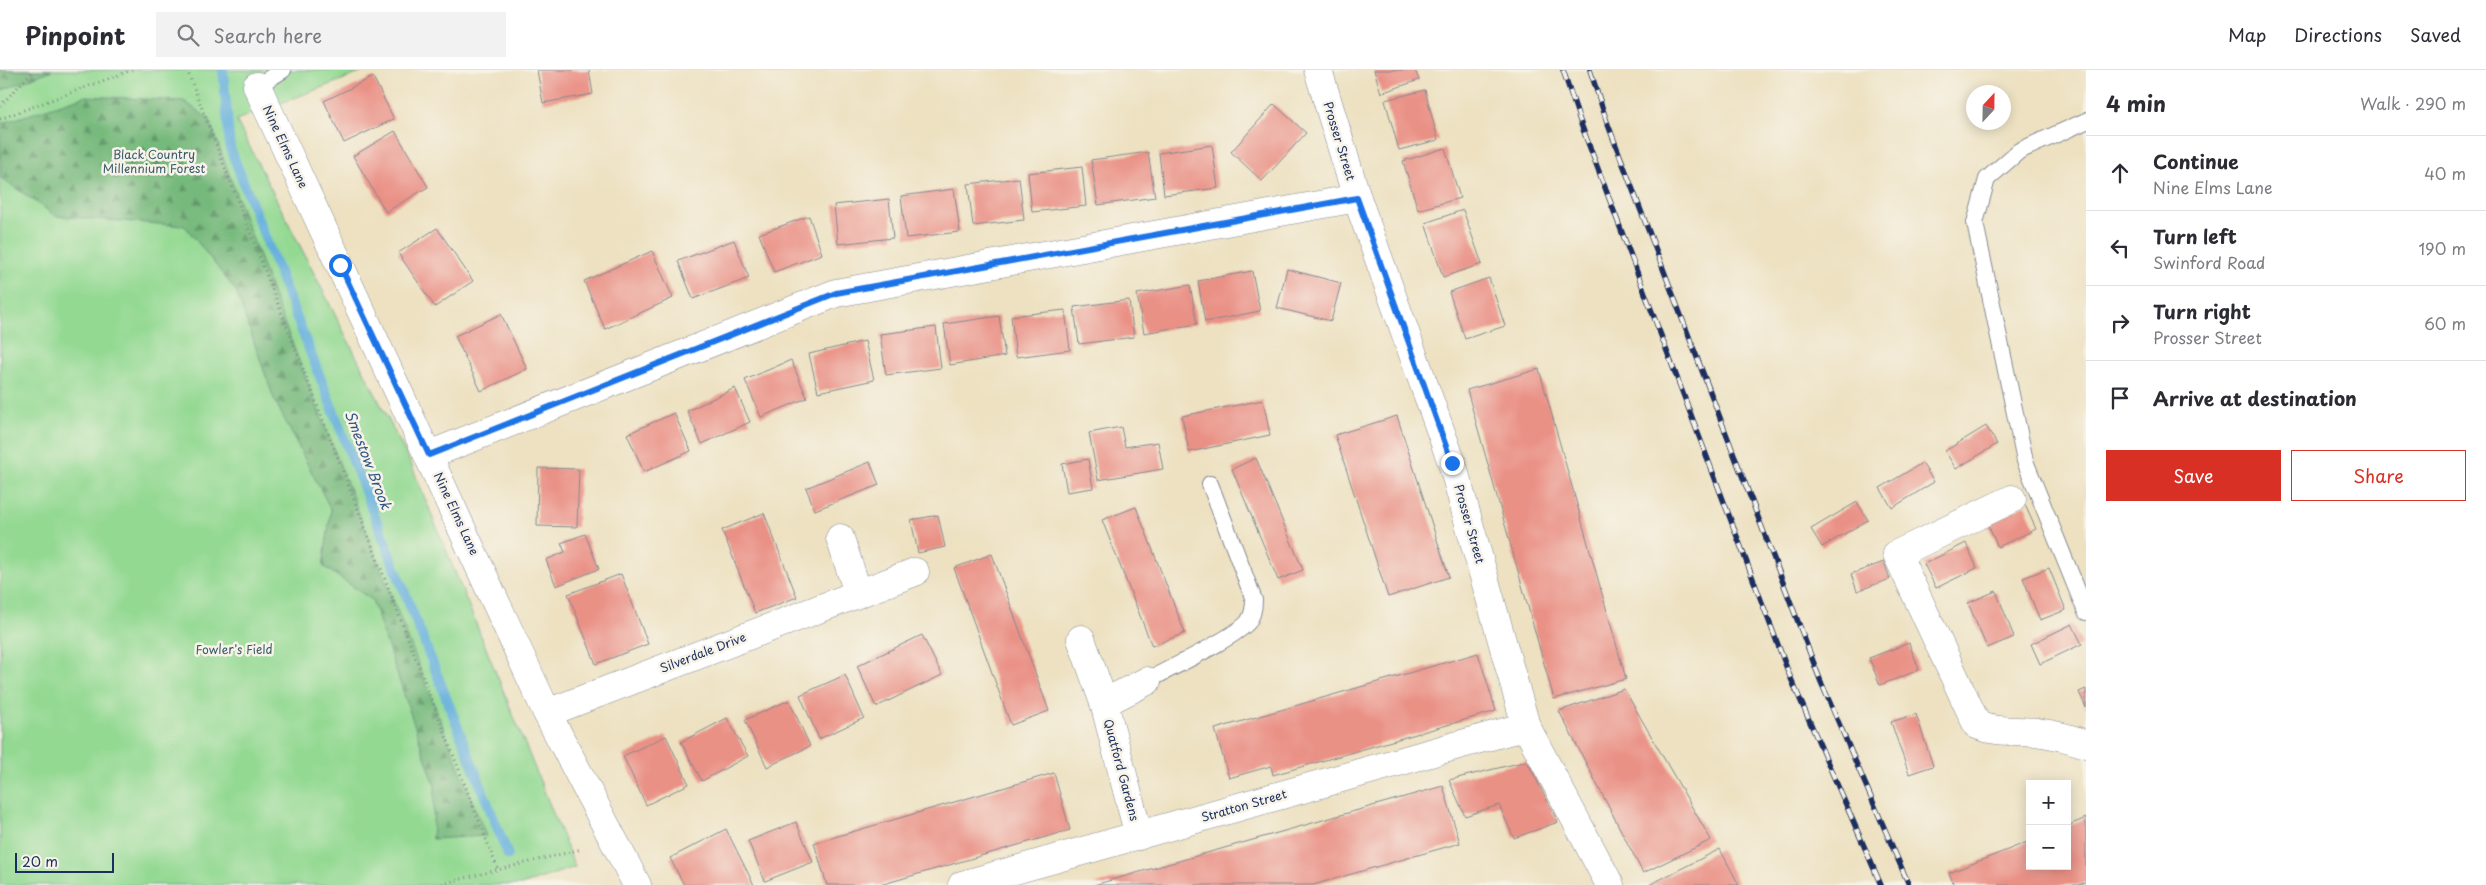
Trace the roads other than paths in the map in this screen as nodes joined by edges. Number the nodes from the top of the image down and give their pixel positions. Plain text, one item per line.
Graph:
1 (283, 70) edge
2 (1318, 70) edge
3 (257, 86) joint
4 (2086, 121) edge
5 (1357, 198) junction
6 (429, 455) junction
7 (1210, 484) dead end
8 (2012, 499) dead end
9 (840, 538) dead end
10 (915, 572) dead end
11 (858, 593) junction
12 (2086, 612) edge
13 (1081, 639) dead end
14 (1147, 681) joint
15 (1104, 703) junction
16 (547, 713) junction
17 (1526, 726) junction
18 (2086, 744) edge
19 (1139, 836) junction
20 (631, 884) edge
21 (962, 885) edge
22 (1610, 885) edge

1 - 3 lane
2 - 5 street, Prosser Street
3 - 6 street, Nine Elms Lane
4 - 12 lane
5 - 6 street
5 - 17 street, Prosser Street
6 - 16 street, Nine Elms Lane
7 - 14 lane
8 - 18 street
9 - 11 street
10 - 11 street, Silverdale Drive
11 - 16 street, Silverdale Drive
13 - 15 street, Quatford Gardens
14 - 15 street, Quatford Gardens
15 - 19 street, Quatford Gardens
16 - 20 street, Nine Elms Lane
17 - 19 street, Stratton Street
17 - 22 street, Prosser Street
19 - 21 street, Stratton Street

